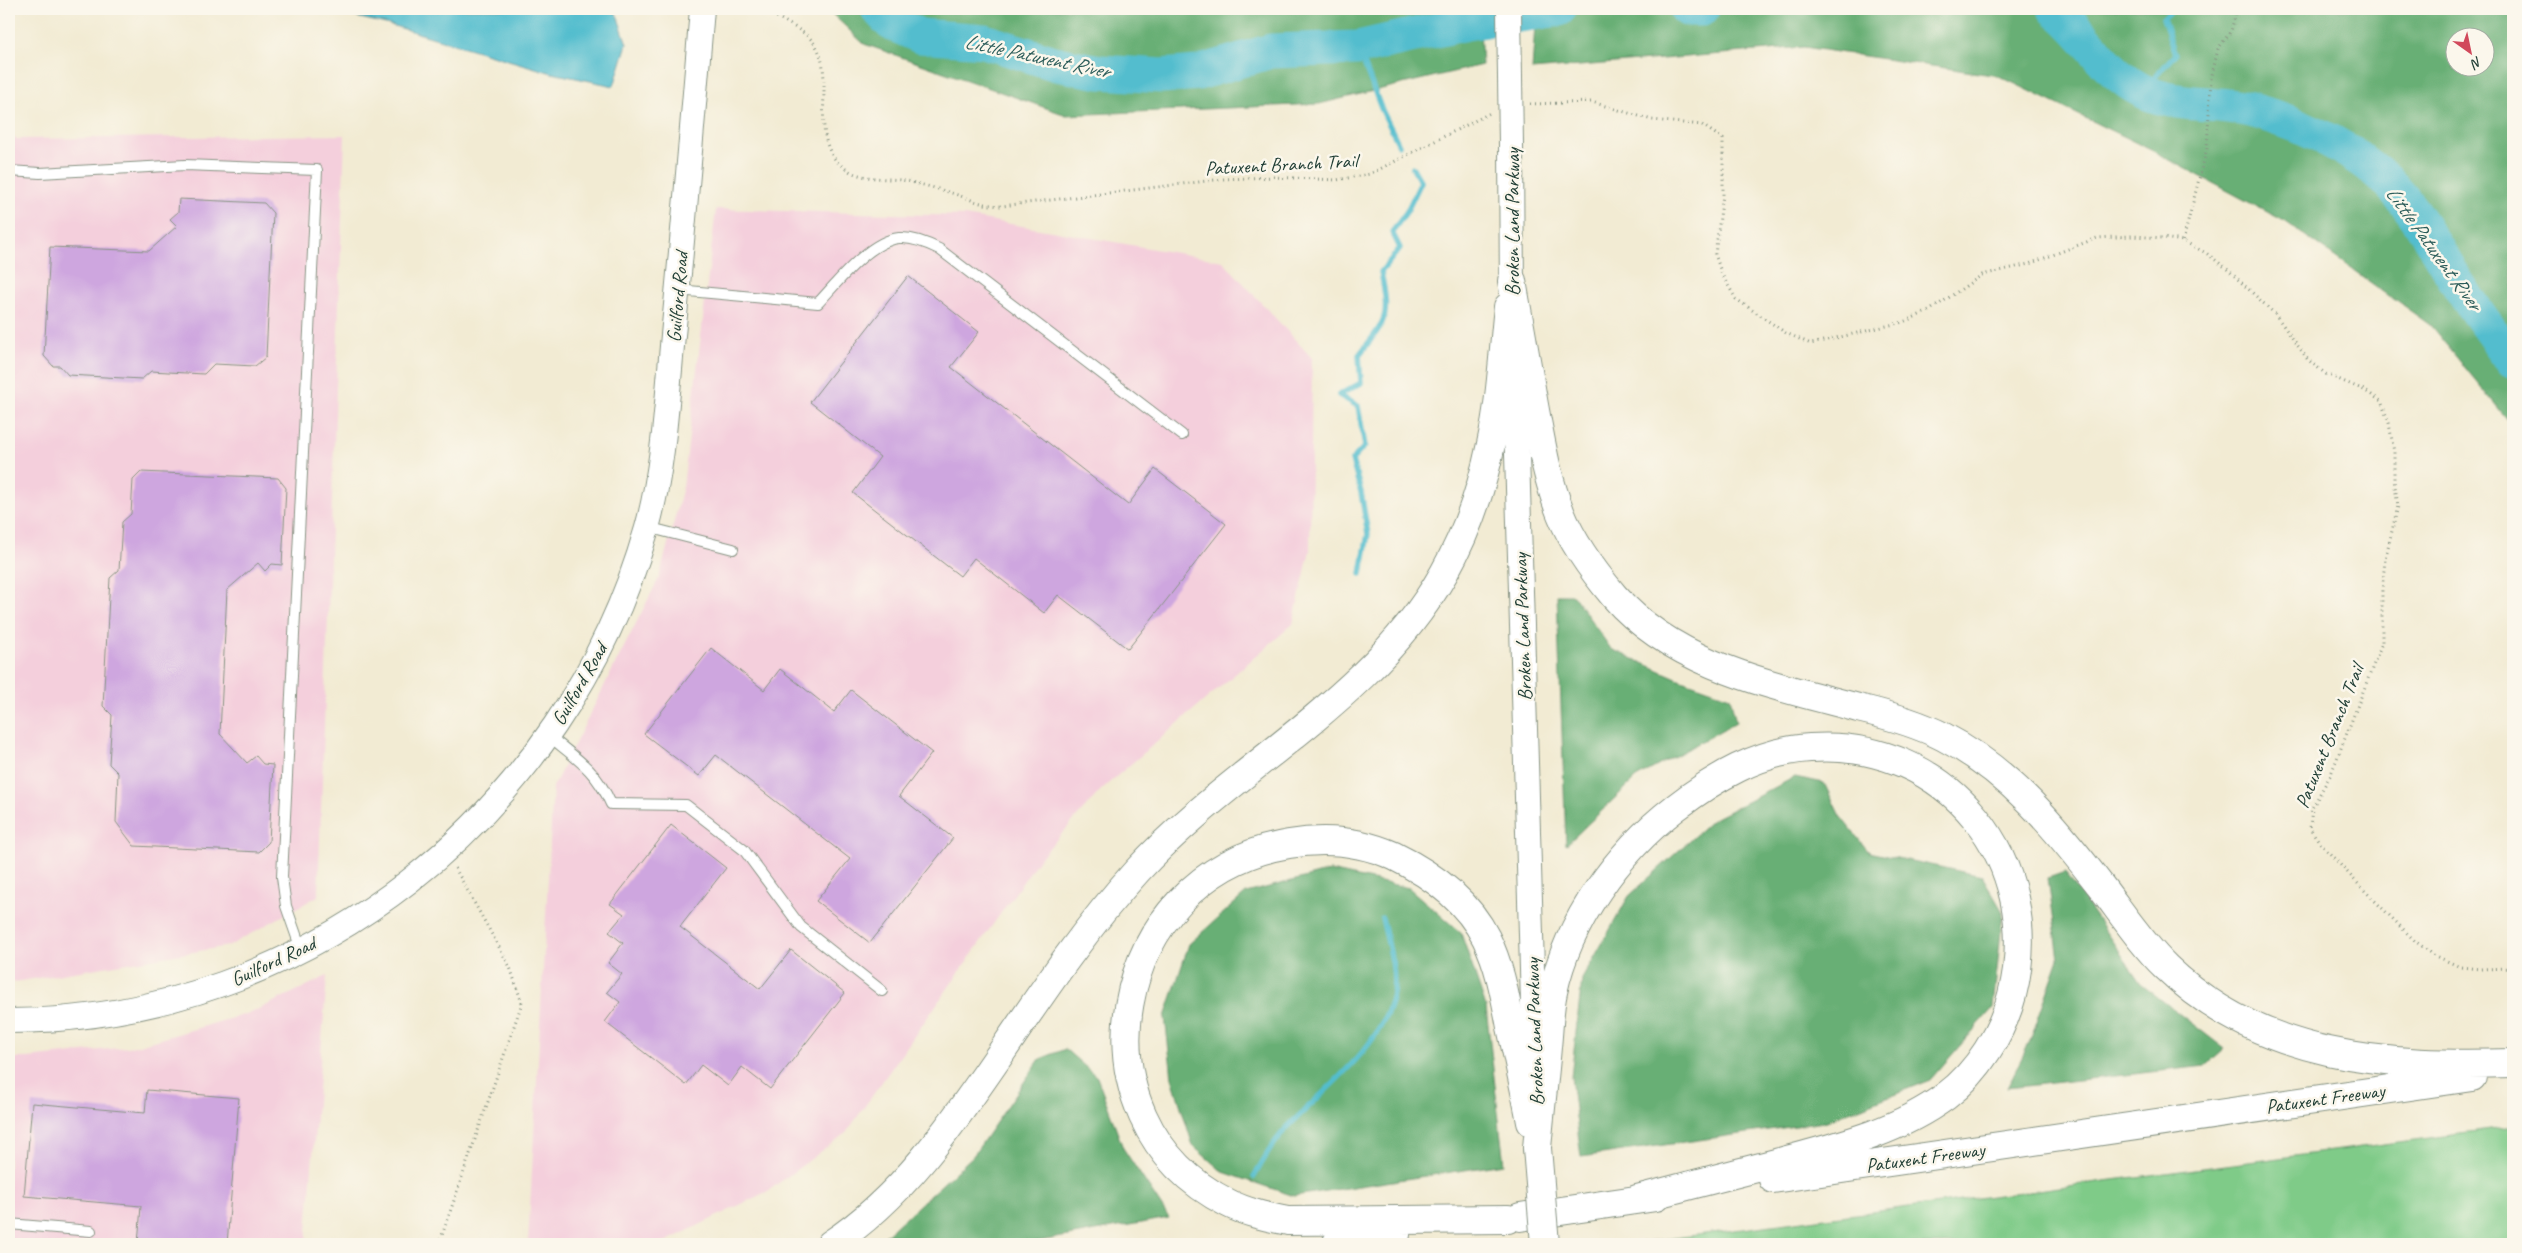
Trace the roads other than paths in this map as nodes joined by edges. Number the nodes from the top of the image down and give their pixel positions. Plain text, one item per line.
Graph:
1 (1509, 9) edge
2 (702, 11) edge
3 (9, 171) edge
4 (1512, 281) junction
5 (678, 290) junction
6 (1182, 435) dead end
7 (647, 527) junction
8 (733, 549) dead end
9 (549, 736) junction
10 (302, 950) junction
11 (882, 990) dead end
12 (9, 1021) edge
13 (2513, 1063) edge
14 (2513, 1071) edge
15 (1537, 1148) junction
16 (1637, 1199) junction
17 (1508, 1219) junction
18 (9, 1224) edge
19 (91, 1231) dead end
20 (831, 1244) edge
21 (1336, 1244) edge
22 (1545, 1244) edge

1 - 4 street, Broken Land Parkway, bridge
2 - 5 street, Guilford Road
3 - 10 lane
4 - 13 main road
4 - 15 street, Broken Land Parkway
4 - 20 main road
5 - 6 lane
5 - 7 street, Guilford Road
7 - 8 lane
7 - 9 street, Guilford Road
9 - 10 street, Guilford Road
9 - 11 lane
10 - 12 street, Guilford Road
14 - 16 main road, Patuxent Freeway
15 - 16 main road
15 - 17 main road
15 - 22 main road, Broken Land Parkway, bridge
16 - 17 main road, Patuxent Freeway
17 - 21 main road, Patuxent Freeway
18 - 19 lane

